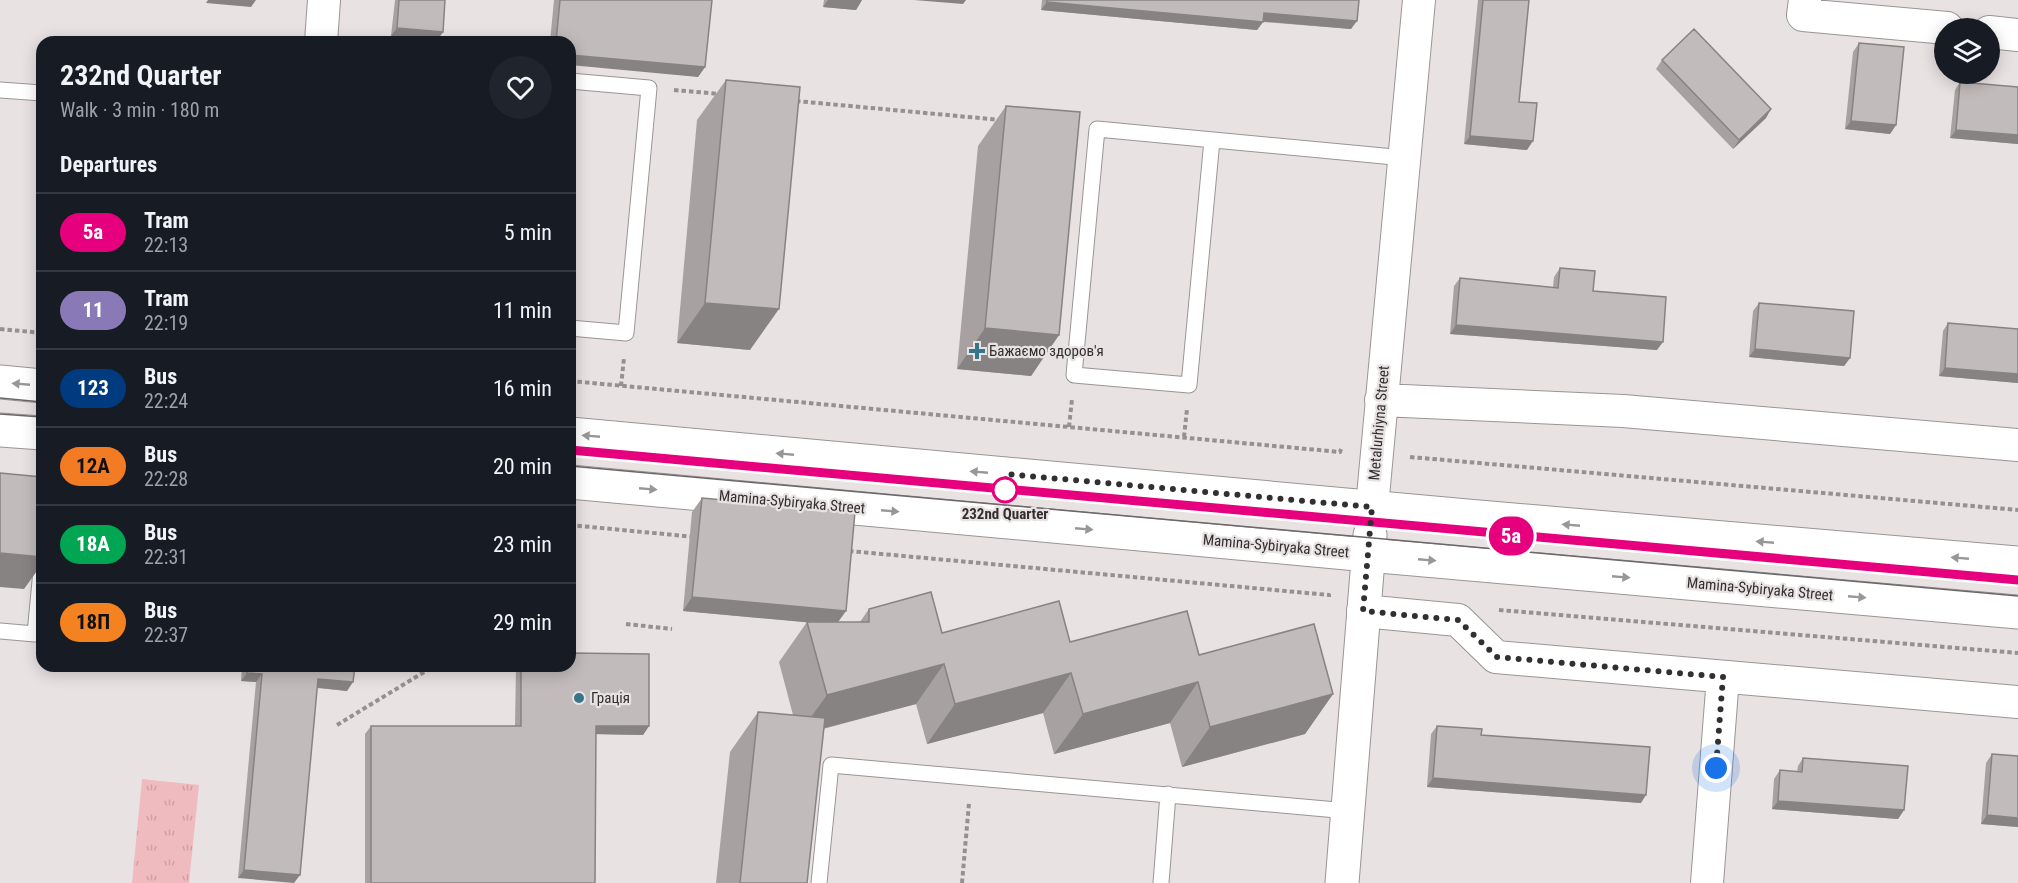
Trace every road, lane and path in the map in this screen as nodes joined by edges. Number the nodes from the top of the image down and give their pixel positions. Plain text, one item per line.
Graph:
1 (324, 0) edge
2 (1419, 0) edge
3 (1805, 0) edge
4 (1934, 27) edge
5 (2000, 33) edge
6 (2018, 35) edge
7 (321, 36) edge
8 (576, 82) edge
9 (649, 88) junction
10 (0, 90) edge
11 (36, 93) edge
12 (732, 95) edge
13 (791, 101) edge
14 (1003, 121) edge
15 (1212, 140) junction
16 (1404, 158) junction
17 (0, 329) edge
18 (576, 329) edge
19 (36, 332) edge
20 (0, 382) edge
21 (576, 382) edge
22 (36, 385) edge
23 (1381, 400) junction
24 (0, 430) edge
25 (36, 433) edge
26 (576, 435) edge
27 (2018, 446) edge
28 (1340, 452) dead end
29 (1410, 458) dead end
30 (576, 483) edge
31 (1372, 507) junction
32 (2018, 510) edge
33 (576, 526) edge
34 (705, 537) edge
35 (846, 550) edge
36 (1368, 555) junction
37 (2018, 564) edge
38 (1329, 595) dead end
39 (1495, 609) dead end
40 (1363, 611) junction
41 (2018, 612) edge
42 (36, 623) edge
43 (626, 624) dead end
44 (672, 629) dead end
45 (0, 631) edge
46 (2018, 653) edge
47 (424, 672) edge
48 (1723, 677) junction
49 (2018, 702) edge
50 (338, 724) dead end
51 (972, 777) junction
52 (1168, 794) junction
53 (1348, 810) junction
54 (819, 883) edge
55 (962, 883) edge
56 (1161, 883) edge
57 (1342, 883) edge
58 (1707, 883) edge

1 - 7 street
2 - 16 street, Metalurhiyna Street
3 - 4 street
5 - 6 street
8 - 9 lane
9 - 12 path
9 - 18 lane
10 - 11 lane
13 - 14 path
15 - 15 lane
15 - 16 lane
16 - 23 street, Metalurhiyna Street
17 - 19 path
22 -> 20 main road
21 - 28 path
23 - 27 street
23 - 31 street, Metalurhiyna Street
24 - 25 main road
31 -> 26 main road
29 - 32 path
30 -> 36 main road, Mamina-Sybiryaka Street
31 - 36 main road, Metalurhiyna Street
37 -> 31 main road
33 - 34 path
35 - 38 path
36 - 40 main road, Metalurhiyna Street
36 -> 41 main road, Mamina-Sybiryaka Street
39 - 46 path
40 - 48 street
40 - 53 main road, Metalurhiyna Street
42 - 45 lane
43 - 44 path
47 - 50 path
48 - 49 street
48 - 58 street
51 - 52 lane
51 - 54 lane
51 - 55 path
52 - 53 lane
52 - 56 lane
53 - 57 main road, Metalurhiyna Street

